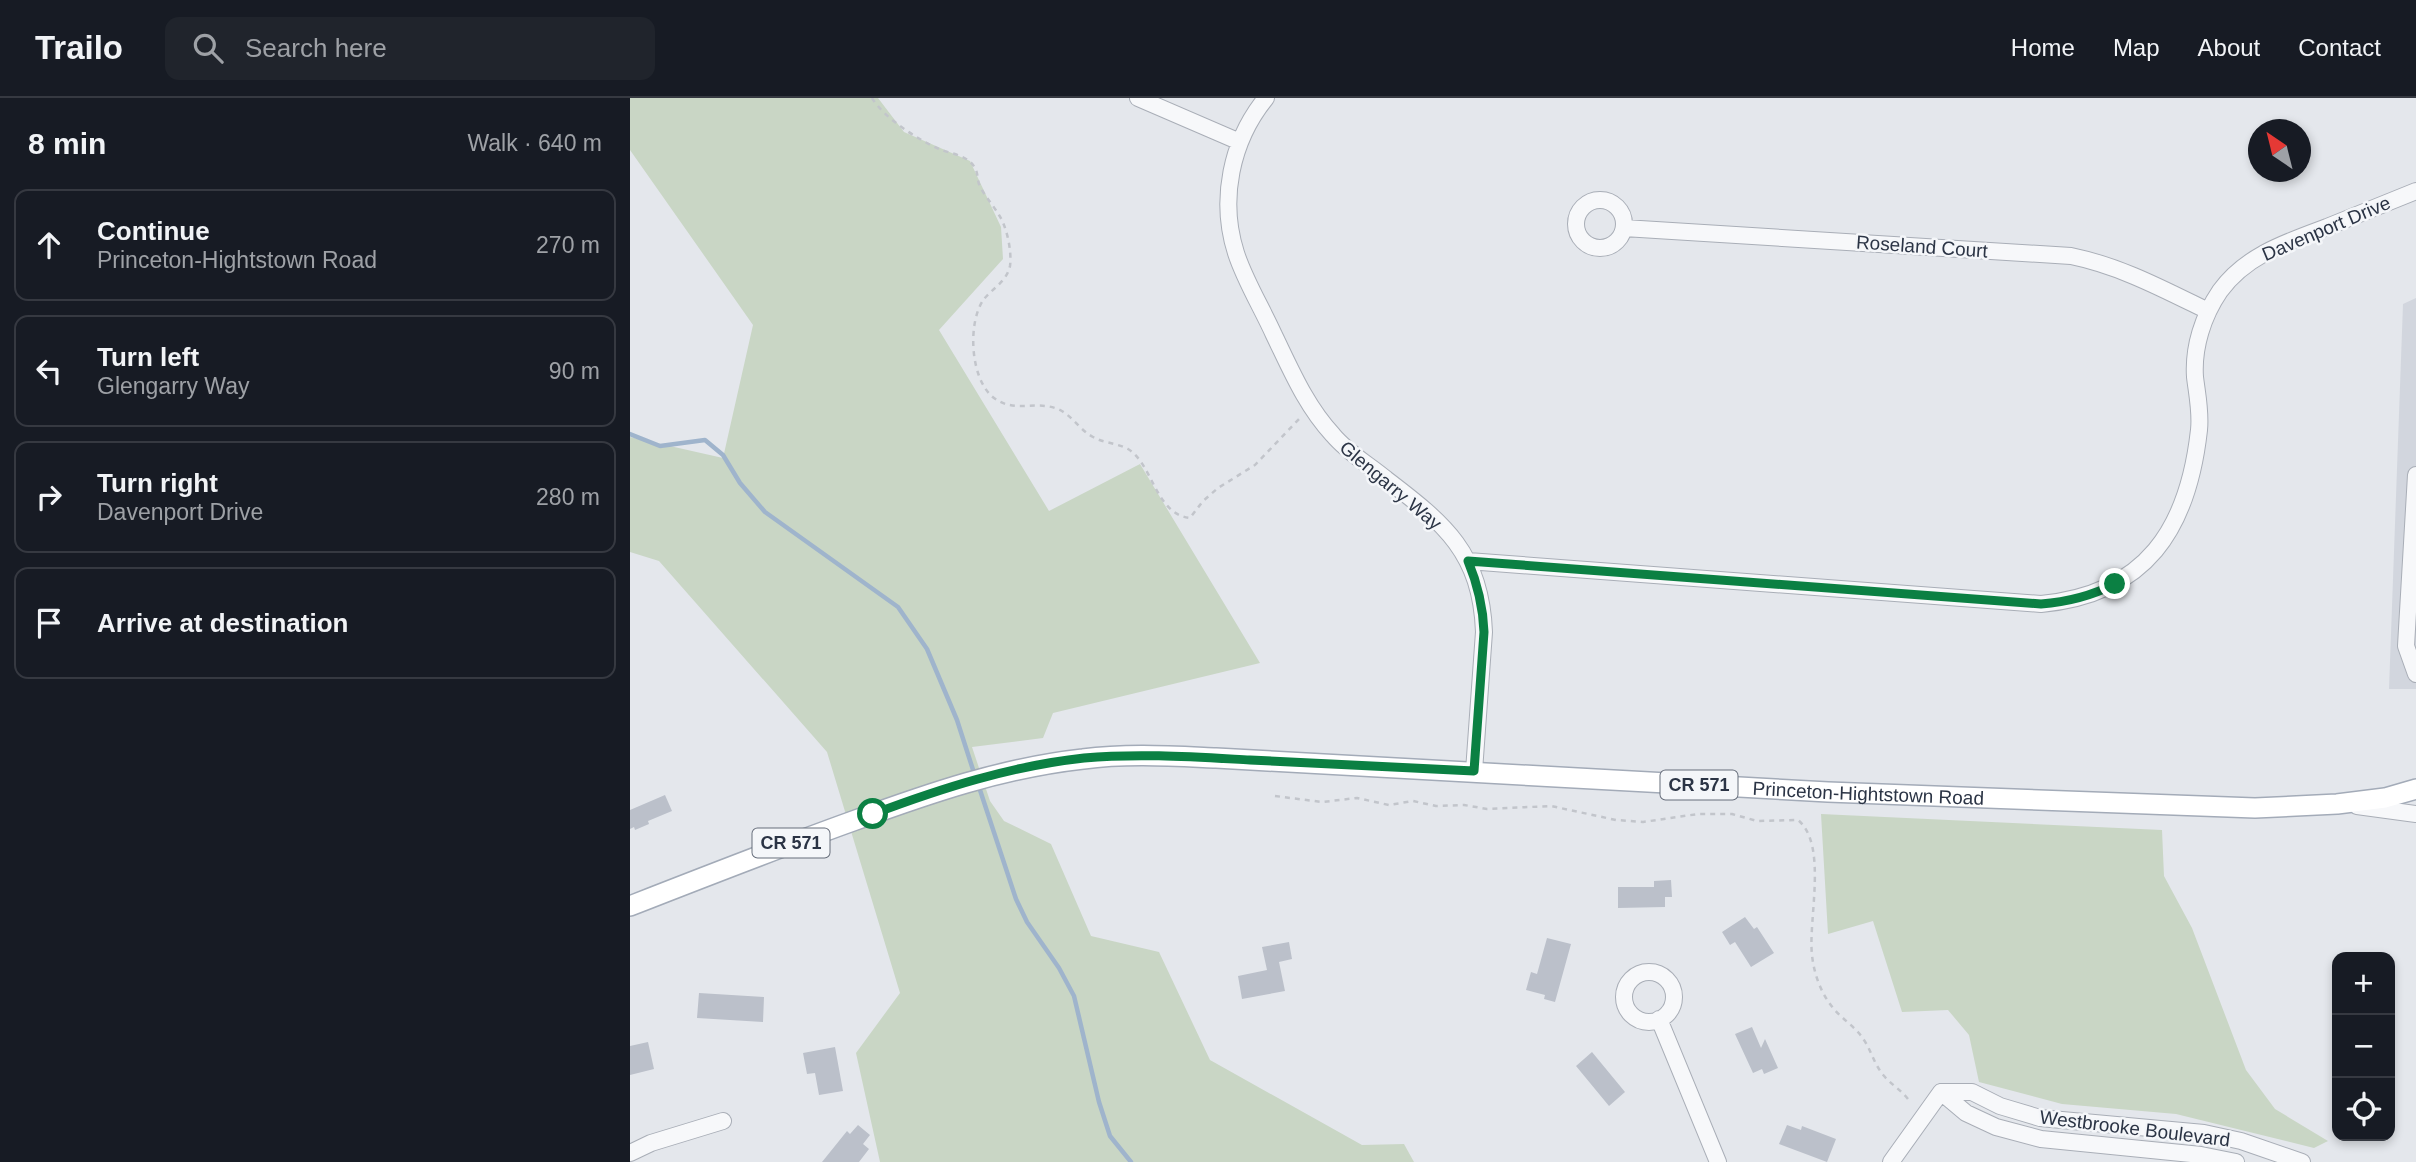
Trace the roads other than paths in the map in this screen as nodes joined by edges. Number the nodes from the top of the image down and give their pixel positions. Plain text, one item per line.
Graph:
1 (1138, 98) edge
2 (1266, 98) edge
3 (1240, 142) junction
4 (2416, 191) edge
5 (1624, 228) dead end
6 (2208, 311) junction
7 (2416, 475) edge
8 (1468, 561) junction
9 (2416, 674) edge
10 (1474, 771) junction
11 (2416, 789) edge
12 (2337, 804) junction
13 (2416, 814) edge
14 (630, 906) edge
15 (1660, 1019) dead end
16 (1941, 1092) junction
17 (723, 1121) dead end
18 (630, 1153) edge
19 (1718, 1162) edge
20 (1891, 1162) edge
21 (2236, 1162) edge
22 (2302, 1162) edge

1 - 3 street
2 - 3 street, Glengarry Way
3 - 8 street, Glengarry Way
4 - 6 street, Davenport Drive
5 - 6 street, Roseland Court
6 - 8 street, Davenport Drive
7 - 9 street
8 - 10 street, Glengarry Way
10 - 12 main road, Princeton-Hightstown Road / CR 571
10 - 14 main road, Princeton-Hightstown Road / CR 571
11 - 12 main road, Princeton-Hightstown Road / CR 571
12 - 13 street
15 - 19 street
16 - 20 street
16 - 21 street, Westbrooke Boulevard
16 - 22 street, Westbrooke Boulevard
17 - 18 street

